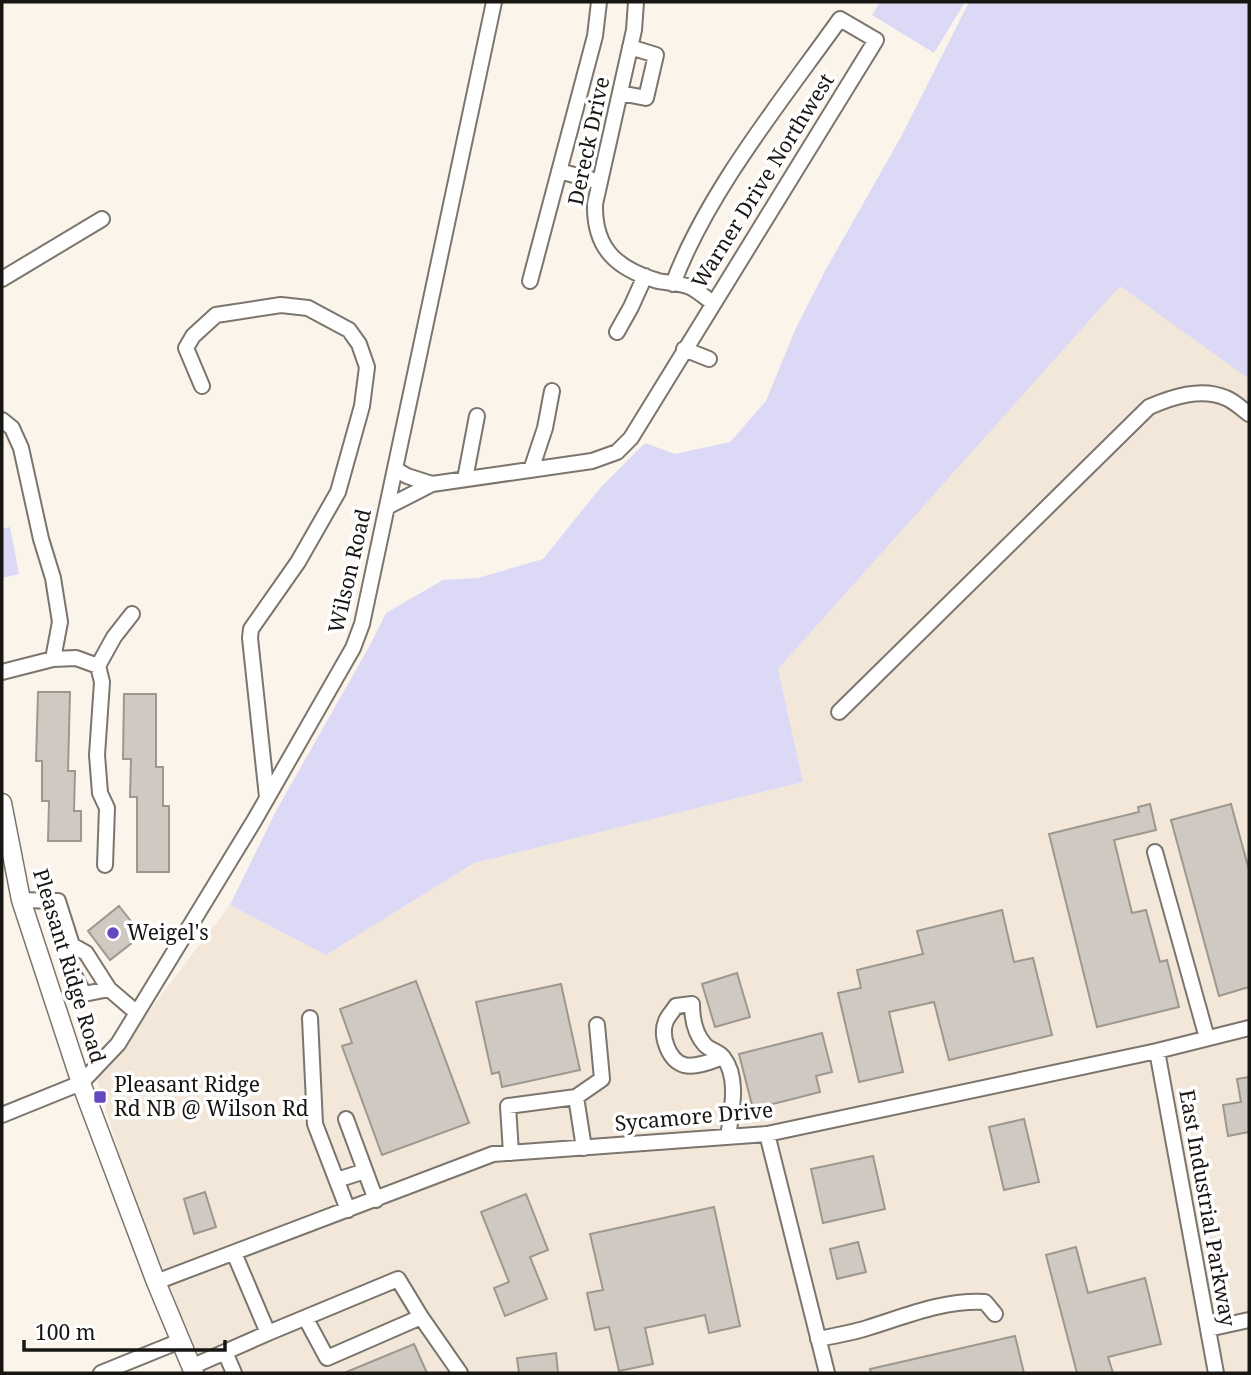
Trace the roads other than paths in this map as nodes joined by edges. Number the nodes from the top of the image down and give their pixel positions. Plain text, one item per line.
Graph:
1 (494, 2) edge
2 (599, 2) edge
3 (636, 2) edge
4 (630, 47) junction
5 (620, 93) junction
6 (559, 171) junction
7 (600, 182) junction
8 (102, 219) dead end
9 (645, 276) junction
10 (2, 279) edge
11 (530, 281) dead end
12 (673, 284) junction
13 (713, 303) junction
14 (617, 331) dead end
15 (684, 349) junction
16 (709, 359) dead end
17 (202, 386) dead end
18 (552, 391) dead end
19 (1249, 414) edge
20 (477, 416) dead end
21 (2, 420) edge
22 (395, 469) junction
23 (531, 470) junction
24 (465, 479) junction
25 (432, 484) junction
26 (387, 507) junction
27 (132, 614) dead end
28 (53, 659) junction
29 (98, 666) junction
30 (2, 672) edge
31 (839, 712) dead end
32 (267, 797) junction
33 (2, 803) edge
34 (1155, 852) dead end
35 (105, 865) dead end
36 (21, 900) junction
37 (72, 944) junction
38 (109, 989) junction
39 (137, 1013) junction
40 (310, 1018) dead end
41 (597, 1025) dead end
42 (1249, 1028) edge
43 (1207, 1038) junction
44 (1157, 1051) junction
45 (723, 1057) junction
46 (81, 1083) junction
47 (576, 1097) junction
48 (2, 1115) edge
49 (346, 1119) dead end
50 (767, 1134) junction
51 (728, 1137) junction
52 (583, 1148) junction
53 (512, 1153) junction
54 (365, 1171) junction
55 (337, 1180) junction
56 (376, 1200) junction
57 (348, 1210) junction
58 (234, 1253) junction
59 (156, 1282) junction
60 (995, 1314) dead end
61 (421, 1317) junction
62 (306, 1319) junction
63 (1249, 1320) edge
64 (1208, 1329) junction
65 (268, 1333) junction
66 (818, 1339) junction
67 (180, 1341) junction
68 (225, 1352) junction
69 (193, 1370) edge
70 (101, 1373) edge
71 (234, 1373) edge
72 (460, 1373) edge
73 (827, 1373) edge
74 (1216, 1373) edge

1 - 22 street, Wilson Road
2 - 6 street
3 - 4 street, Dereck Drive
4 - 5 street, Dereck Drive
4 - 5 street
5 - 7 street, Dereck Drive
6 - 7 street
6 - 11 street
7 - 9 street, Dereck Drive
8 - 10 street
9 - 12 street, Dereck Drive
9 - 14 street
12 - 13 street, Dereck Drive
12 - 13 street, Warner Drive Northwest
13 - 15 street, Warner Drive Northwest
15 - 16 street
15 - 23 street, Warner Drive Northwest
17 - 32 street
18 - 23 street
19 - 31 street
20 - 24 street
21 - 28 street
22 - 25 street, Warner Drive Northwest
22 - 26 street, Wilson Road
23 - 24 street, Warner Drive Northwest
24 - 25 street, Warner Drive Northwest
25 - 26 street
26 - 32 street, Wilson Road
27 - 29 street
28 - 29 street
28 - 30 street
29 - 35 street
32 - 39 street, Wilson Road
33 - 36 main road, Pleasant Ridge Road
34 - 43 street
36 - 37 street
36 - 46 main road, Pleasant Ridge Road
37 - 38 street
37 - 38 street
38 - 39 street
39 - 46 street, Wilson Road
40 - 55 street
41 - 47 street
42 - 43 street, Sycamore Drive
43 - 44 street, Sycamore Drive
44 - 50 street, Sycamore Drive
44 - 64 street, East Industrial Parkway
45 - 45 street
45 - 51 street
46 - 48 street
46 - 59 main road, Pleasant Ridge Road
47 - 52 street
47 - 53 street
49 - 54 street
50 - 51 street, Sycamore Drive
50 - 66 street
51 - 52 street, Sycamore Drive
52 - 53 street, Sycamore Drive
53 - 56 street, Sycamore Drive
54 - 55 street
54 - 56 street
55 - 57 street
56 - 57 street, Sycamore Drive
57 - 58 street, Sycamore Drive
58 - 59 street, Sycamore Drive
58 - 65 street
59 - 67 main road, Pleasant Ridge Road
60 - 66 street
61 - 62 street
61 - 62 street
61 - 72 street
62 - 65 street
63 - 64 street
64 - 74 street, East Industrial Parkway
65 - 68 street
66 - 73 street
67 - 69 main road, Pleasant Ridge Road
67 - 70 street
68 - 69 street
68 - 71 street

